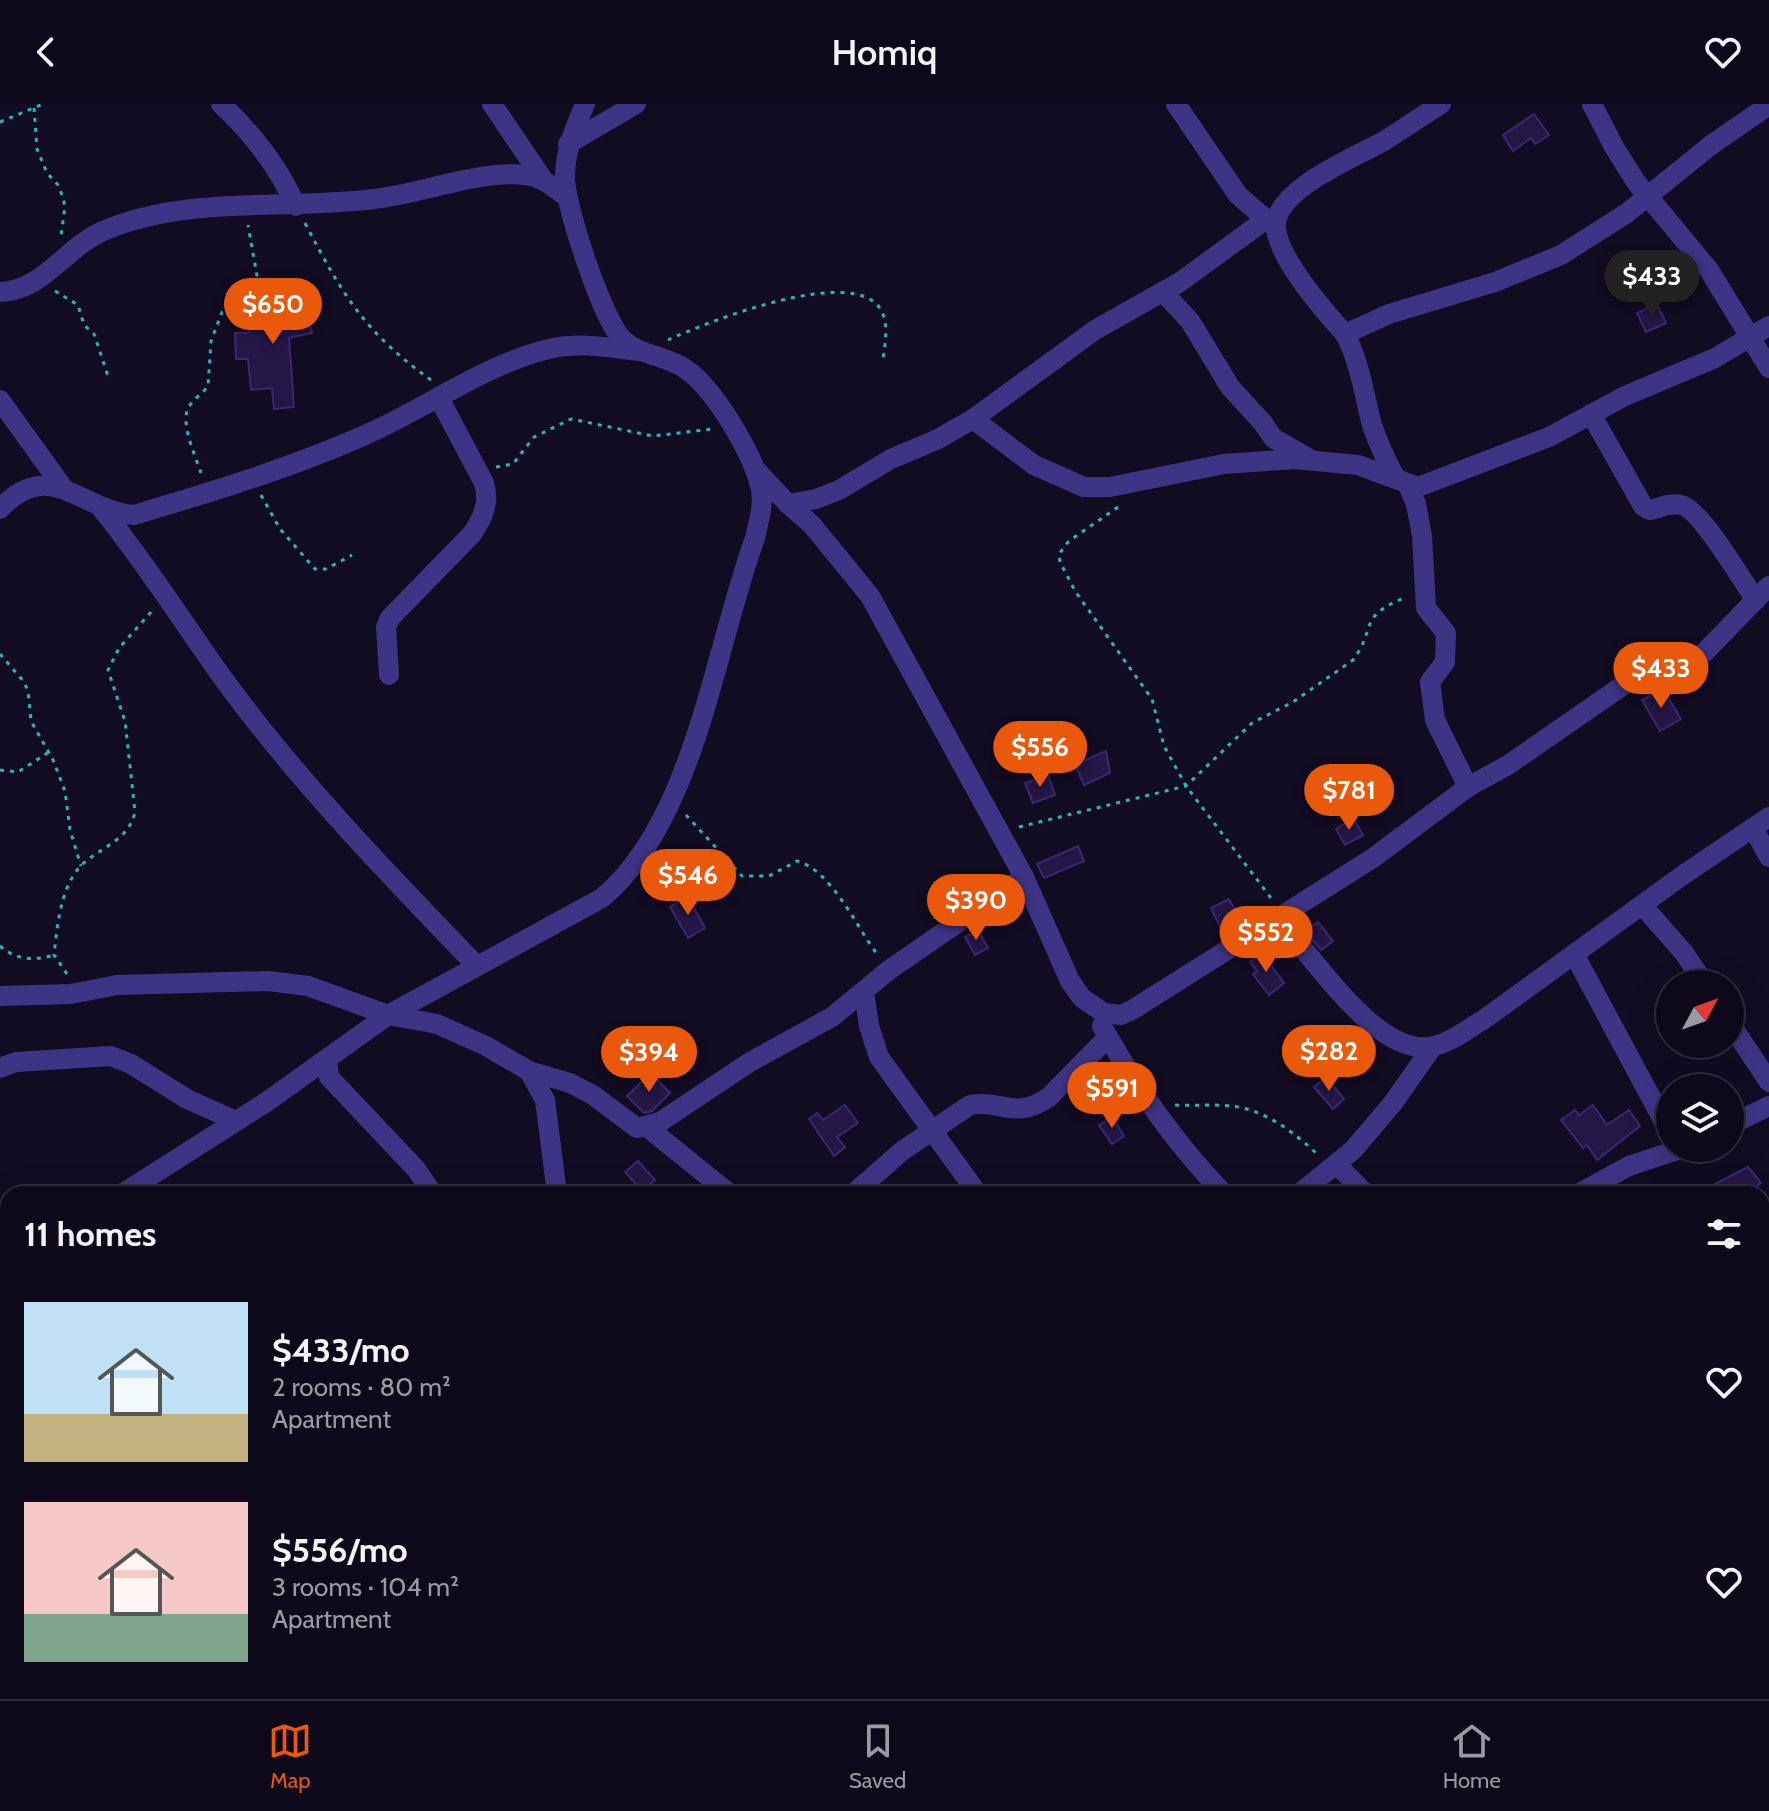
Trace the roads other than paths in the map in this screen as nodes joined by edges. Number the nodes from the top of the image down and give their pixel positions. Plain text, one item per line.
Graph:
1 (221, 104) edge
2 (492, 104) edge
3 (585, 104) edge
4 (636, 104) edge
5 (1176, 104) edge
6 (1441, 104) edge
7 (1592, 104) edge
8 (1764, 114) edge
9 (568, 144) junction
10 (544, 181) junction
11 (567, 197) junction
12 (1647, 197) junction
13 (296, 206) junction
14 (1270, 224) junction
15 (0, 292) edge
16 (1163, 292) junction
17 (1769, 326) edge
18 (1345, 334) junction
19 (1749, 338) junction
20 (643, 351) junction
21 (1769, 368) edge
22 (446, 394) junction
23 (0, 400) edge
24 (1591, 414) junction
25 (973, 419) junction
26 (1312, 459) junction
27 (755, 469) junction
28 (1401, 481) junction
29 (64, 489) junction
30 (788, 504) junction
31 (99, 505) junction
32 (0, 509) edge
33 (1762, 593) edge
34 (389, 675) dead end
35 (1468, 787) junction
36 (1761, 822) edge
37 (1769, 857) edge
38 (1024, 877) junction
39 (1643, 906) junction
40 (1281, 918) junction
41 (1574, 954) junction
42 (476, 965) junction
43 (1696, 970) edge
44 (864, 992) junction
45 (0, 996) edge
46 (1091, 1006) junction
47 (388, 1015) junction
48 (1108, 1037) junction
49 (1744, 1044) edge
50 (1433, 1046) junction
51 (327, 1060) junction
52 (0, 1068) edge
53 (529, 1071) junction
54 (1769, 1082) edge
55 (1769, 1106) edge
56 (1656, 1108) edge
57 (1744, 1118) edge
58 (236, 1121) junction
59 (647, 1127) junction
60 (934, 1131) junction
61 (1656, 1154) edge
62 (1334, 1167) junction
63 (134, 1186) edge
64 (428, 1186) edge
65 (556, 1186) edge
66 (720, 1186) edge
67 (862, 1186) edge
68 (972, 1186) edge
69 (1218, 1186) edge
70 (1309, 1186) edge
71 (1357, 1186) edge
72 (1593, 1186) edge

1 - 13 street
2 - 10 street
3 - 9 street
4 - 9 street
5 - 14 street
6 - 14 street
7 - 12 street
8 - 12 street
9 - 11 street
10 - 11 street
10 - 13 street
11 - 20 street
12 - 18 street
12 - 19 street
13 - 15 street
14 - 16 street
14 - 18 street
16 - 25 street
16 - 26 street
17 - 19 street
18 - 28 street
19 - 21 street
19 - 24 street
20 - 22 street
20 - 27 street
22 - 31 street
22 - 34 street
23 - 29 street
24 - 28 street
24 - 33 street
25 - 26 street
25 - 30 street
26 - 28 street
27 - 30 street
27 - 42 street
28 - 35 street
29 - 31 street
29 - 32 street
30 - 38 street
31 - 42 street
33 - 35 street
35 - 40 street
36 - 37 street
36 - 39 street
38 - 44 street
38 - 46 street
39 - 41 street
39 - 43 street
40 - 46 street
40 - 50 street
41 - 50 street
41 - 56 street
42 - 47 street
44 - 59 street
44 - 60 street
45 - 47 street
46 - 48 street
47 - 51 street
47 - 53 street
48 - 60 street
48 - 69 street
49 - 54 street
50 - 62 street
51 - 58 street
51 - 64 street
52 - 58 street
53 - 59 street
53 - 65 street
55 - 57 street
58 - 63 street
59 - 66 street
60 - 67 street
60 - 68 street
61 - 72 street
62 - 70 street
62 - 71 street

